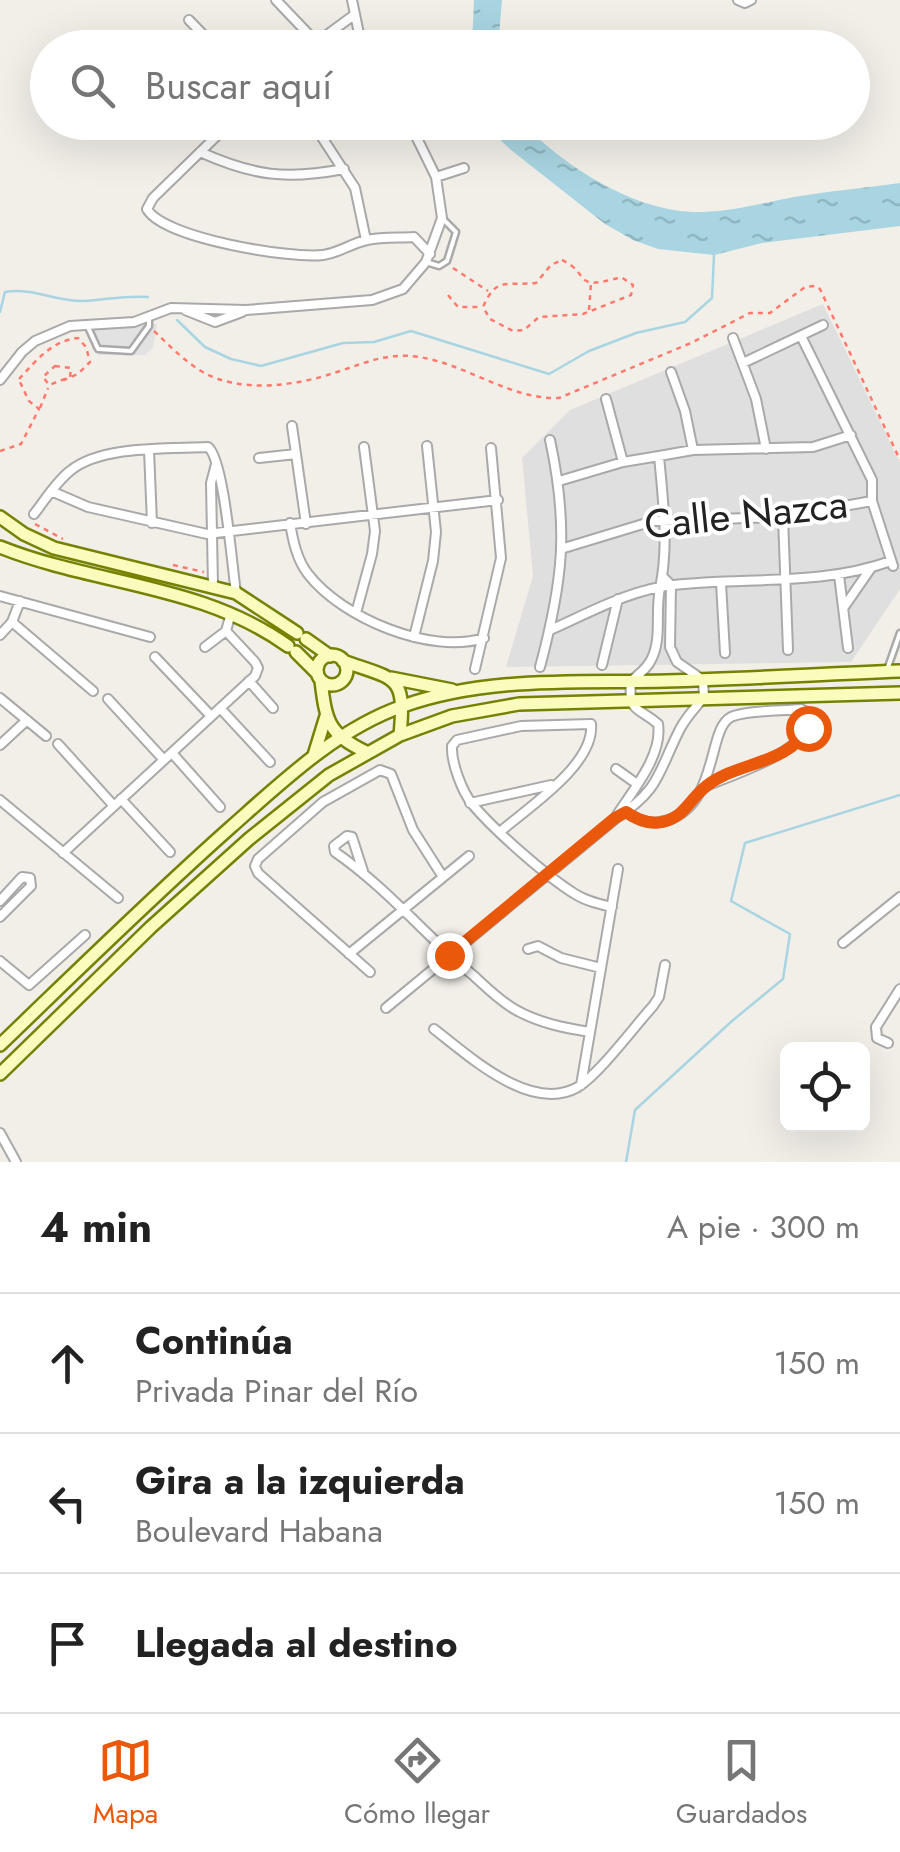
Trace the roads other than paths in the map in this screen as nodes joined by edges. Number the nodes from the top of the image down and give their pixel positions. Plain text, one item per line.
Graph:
1 (276, 0) edge
2 (352, 0) edge
3 (738, 0) edge
4 (751, 0) edge
5 (354, 15) junction
6 (189, 20) dead end
7 (200, 30) edge
8 (301, 30) edge
9 (332, 30) edge
10 (358, 30) edge
11 (212, 140) edge
12 (324, 140) edge
13 (418, 140) edge
14 (200, 152) junction
15 (464, 168) dead end
16 (344, 169) junction
17 (436, 178) junction
18 (442, 218) junction
19 (438, 232) junction
20 (414, 237) junction
21 (366, 240) junction
22 (428, 258) junction
23 (149, 322) junction
24 (86, 323) junction
25 (823, 326) dead end
26 (800, 336) junction
27 (733, 338) dead end
28 (743, 362) junction
29 (671, 372) dead end
30 (3, 375) edge
31 (606, 399) dead end
32 (292, 426) dead end
33 (850, 435) junction
34 (550, 440) dead end
35 (427, 446) dead end
36 (364, 447) dead end
37 (492, 448) dead end
38 (149, 450) junction
39 (693, 450) junction
40 (766, 450) junction
41 (296, 454) junction
42 (659, 456) junction
43 (259, 458) dead end
44 (623, 462) junction
45 (216, 464) junction
46 (559, 481) junction
47 (51, 491) junction
48 (498, 500) junction
49 (872, 501) junction
50 (434, 508) junction
51 (374, 516) junction
52 (0, 517) edge
53 (32, 518) road end
54 (783, 518) junction
55 (665, 520) junction
56 (290, 523) junction
57 (152, 524) junction
58 (306, 524) junction
59 (228, 531) junction
60 (212, 533) junction
61 (0, 547) edge
62 (564, 548) junction
63 (872, 568) junction
64 (840, 575) junction
65 (178, 577) junction
66 (214, 580) junction
67 (786, 580) junction
68 (721, 583) junction
69 (665, 584) junction
70 (236, 593) junction
71 (174, 594) junction
72 (0, 596) edge
73 (618, 600) junction
74 (20, 601) junction
75 (844, 607) junction
76 (230, 611) junction
77 (356, 613) junction
78 (276, 616) junction
79 (12, 622) junction
80 (261, 627) junction
81 (550, 630) junction
82 (226, 632) junction
83 (900, 633) edge
84 (0, 635) edge
85 (150, 636) dead end
86 (414, 637) junction
87 (484, 638) junction
88 (899, 642) edge
89 (240, 644) junction
90 (206, 647) dead end
91 (848, 648) dead end
92 (788, 650) dead end
93 (725, 653) dead end
94 (330, 656) junction
95 (154, 657) dead end
96 (344, 662) junction
97 (602, 665) dead end
98 (540, 667) dead end
99 (476, 669) dead end
100 (900, 671) edge
101 (886, 672) junction
102 (319, 677) junction
103 (390, 678) junction
104 (703, 680) junction
105 (249, 681) junction
106 (632, 682) junction
107 (93, 690) dead end
108 (456, 691) junction
109 (900, 693) edge
110 (704, 697) junction
111 (0, 698) edge
112 (108, 699) dead end
113 (630, 700) junction
114 (403, 706) junction
115 (220, 708) junction
116 (273, 708) dead end
117 (211, 716) junction
118 (326, 716) junction
119 (28, 720) junction
120 (658, 724) junction
121 (682, 725) junction
122 (400, 735) junction
123 (46, 736) dead end
124 (340, 738) junction
125 (58, 744) dead end
126 (0, 745) edge
127 (366, 752) junction
128 (168, 756) junction
129 (313, 757) junction
130 (270, 762) dead end
131 (616, 769) dead end
132 (555, 784) junction
133 (637, 784) junction
134 (704, 787) junction
135 (0, 800) edge
136 (118, 802) junction
137 (470, 802) junction
138 (220, 807) dead end
139 (624, 810) junction
140 (501, 831) junction
141 (63, 852) junction
142 (170, 852) dead end
143 (199, 855) junction
144 (470, 856) dead end
145 (618, 868) dead end
146 (362, 871) junction
147 (211, 872) junction
148 (549, 873) junction
149 (443, 877) junction
150 (900, 897) edge
151 (118, 898) dead end
152 (0, 901) edge
153 (612, 907) junction
154 (404, 909) junction
155 (0, 917) edge
156 (85, 934) dead end
157 (843, 943) dead end
158 (528, 949) dead end
159 (349, 954) junction
160 (449, 955) junction
161 (0, 961) edge
162 (665, 965) dead end
163 (601, 968) junction
164 (370, 972) dead end
165 (900, 990) edge
166 (386, 1008) dead end
167 (434, 1029) dead end
168 (590, 1032) junction
169 (888, 1044) dead end
170 (0, 1045) edge
171 (587, 1053) junction
172 (605, 1060) junction
173 (0, 1074) edge
174 (581, 1085) junction
175 (0, 1132) edge
176 (16, 1162) edge

1 - 8 street
2 - 5 street
3 - 4 street
5 - 9 street
5 - 10 street
6 - 7 street
11 - 14 street
12 - 16 street
13 - 17 street
14 - 16 street
14 - 21 street
15 - 17 street
16 - 21 street
17 - 18 street
18 - 19 street
18 - 22 lane
19 - 20 street
19 - 22 street
20 - 21 street
20 - 22 street
22 - 23 street
23 - 24 street
23 - 24 lane
24 - 30 street
25 - 26 street
26 - 28 street
26 - 33 street
27 - 28 street
28 - 40 street
29 - 39 street
31 - 44 street
32 - 41 street
33 - 40 street
33 - 49 street
34 - 46 street
35 - 50 street
36 - 51 street
37 - 48 street
38 - 45 street
38 - 47 street
38 - 57 street
39 - 40 street
39 - 42 street
41 - 43 street
41 - 58 street
42 - 44 street
42 - 55 street
44 - 46 street
45 - 59 street
45 - 60 street
46 - 62 street
47 - 53 street
47 - 57 street
48 - 50 street
48 - 87 street
49 - 54 street, Calle Nazca
49 - 63 street
50 - 51 street
50 - 86 street
51 - 58 street
51 - 77 street
52 - 65 main road
54 - 55 street, Calle Nazca
54 - 67 street
55 - 62 street, Calle Nazca
55 - 69 street
56 - 58 street
56 - 59 street
56 - 77 street
57 - 60 street
59 - 60 street
59 - 70 street
60 - 66 street
61 - 71 main road
62 - 81 street
63 - 64 street
63 - 75 street
64 - 67 street
64 - 75 street
65 - 66 main road
65 - 71 main road
66 - 70 main road
67 - 68 street
67 - 92 street
68 - 69 street
68 - 93 street
69 - 73 street
69 - 104 street
69 - 106 street
70 - 78 main road
71 - 76 main road
72 - 74 street
73 - 81 street
73 - 97 street
74 - 79 street
74 - 85 street
75 - 91 street
76 - 80 main road
76 - 82 street
77 - 86 street
78 - 80 main road
78 - 94 main road
79 - 84 street
79 - 107 street
80 - 89 street
80 - 102 main road
81 - 98 street
82 - 89 street
82 - 90 street
83 - 88 lane
86 - 87 street
87 - 99 street
88 - 101 lane
89 - 105 street
94 - 96 main road
94 - 102 main road
95 - 117 street
96 - 102 main road
96 - 103 main road
100 - 101 main road
101 - 104 main road
102 - 118 main road
103 - 108 main road
103 - 114 main road
104 - 106 main road
104 - 110 street
105 - 115 street
105 - 116 street
106 - 108 main road
106 - 113 street
108 - 114 main road
109 - 110 main road
110 - 113 main road
110 - 121 street
111 - 119 street
112 - 128 street
113 - 120 street
113 - 122 main road
114 - 122 main road
114 - 124 main road
115 - 117 street
115 - 130 street
117 - 128 street
118 - 124 main road
118 - 129 main road
119 - 123 street
119 - 126 street
120 - 121 street
120 - 133 street
121 - 139 street
122 - 127 main road
124 - 127 main road
124 - 129 main road
125 - 136 street
127 - 147 main road
128 - 136 street
128 - 138 street
129 - 143 main road
131 - 133 street
132 - 137 street
132 - 137 street
132 - 140 street
133 - 139 street
134 - 134 street
134 - 139 street
135 - 141 street
136 - 141 street
136 - 142 street
137 - 140 street
139 - 148 street
140 - 148 street
141 - 151 street
143 - 147 main road
143 - 170 main road
144 - 149 street
145 - 153 street
146 - 146 street
146 - 154 street
147 - 173 main road
148 - 153 street
148 - 160 street
149 - 154 street
149 - 159 street
150 - 157 street
152 - 155 street
153 - 163 street
154 - 159 street
154 - 160 street
156 - 161 street
158 - 163 street
159 - 164 street
160 - 166 street
160 - 168 street
162 - 172 street
163 - 168 street
165 - 169 street
167 - 174 street
168 - 171 street
171 - 172 street
171 - 174 street
172 - 174 street
175 - 176 street

